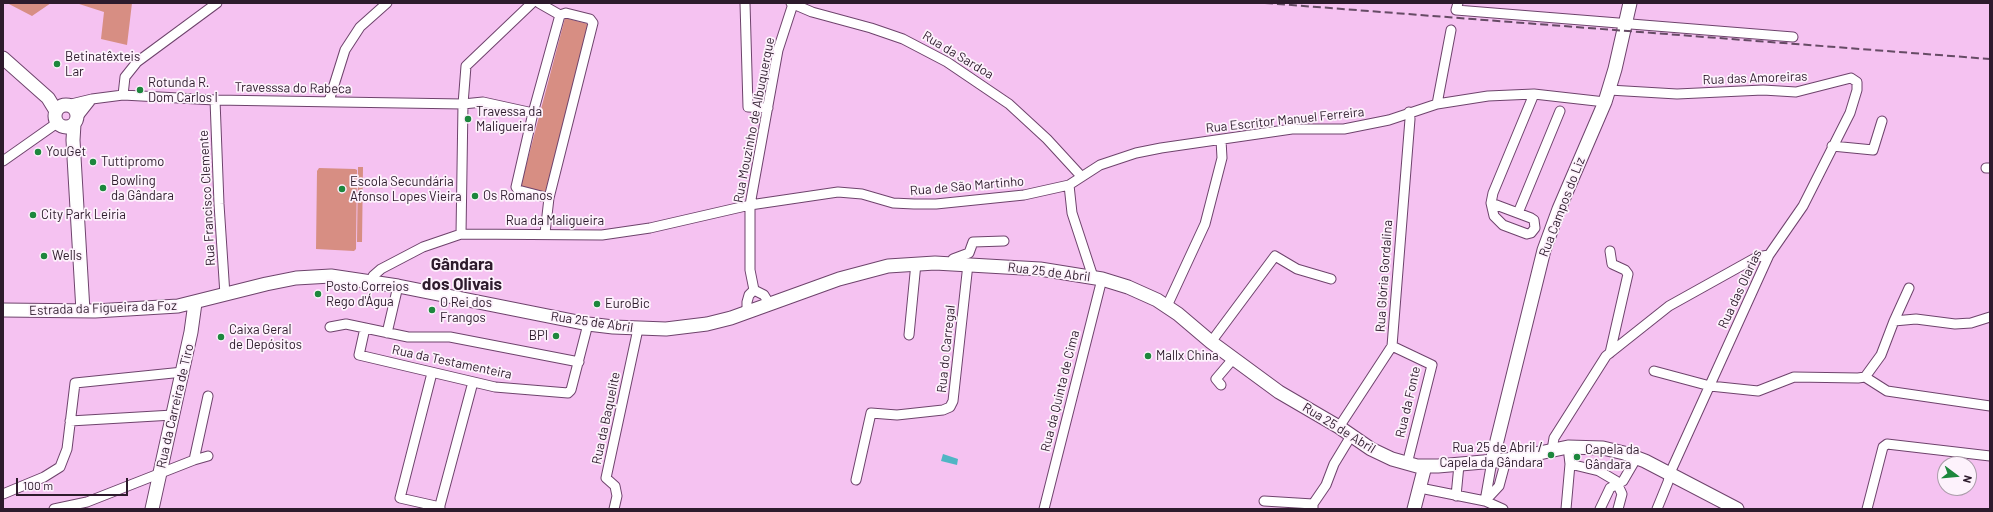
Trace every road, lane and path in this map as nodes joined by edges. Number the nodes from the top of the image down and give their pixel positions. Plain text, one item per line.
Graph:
1 (217, 3) edge
2 (387, 3) edge
3 (532, 3) edge
4 (539, 3) edge
5 (745, 3) edge
6 (1630, 3) edge
7 (792, 4) edge
8 (1457, 6) edge
9 (560, 15) junction
10 (1625, 24) junction
11 (1450, 30) dead end
12 (1793, 37) dead end
13 (3, 58) edge
14 (1534, 94) junction
15 (123, 95) junction
16 (1607, 96) junction
17 (92, 99) junction
18 (215, 100) junction
19 (329, 101) junction
20 (463, 104) junction
21 (1437, 104) junction
22 (768, 108) junction
23 (1409, 112) junction
24 (1560, 112) dead end
25 (533, 113) junction
26 (66, 116) junction
27 (1882, 121) dead end
28 (1845, 122) joint
29 (1221, 140) junction
30 (1832, 146) junction
31 (3, 161) edge
32 (1081, 176) junction
33 (1068, 185) junction
34 (549, 198) junction
35 (1491, 203) junction
36 (750, 206) junction
37 (1518, 213) junction
38 (545, 233) junction
39 (461, 234) junction
40 (1004, 241) dead end
41 (1610, 251) dead end
42 (1769, 256) junction
43 (916, 263) junction
44 (952, 264) junction
45 (968, 264) junction
46 (1097, 278) junction
47 (1331, 279) dead end
48 (372, 281) junction
49 (398, 286) junction
50 (1909, 288) dead end
51 (754, 290) junction
52 (225, 295) junction
53 (195, 303) junction
54 (770, 305) junction
55 (1168, 306) junction
56 (3, 310) edge
57 (83, 311) junction
58 (748, 313) junction
59 (1990, 316) edge
60 (1894, 321) junction
61 (588, 324) junction
62 (330, 327) dead end
63 (365, 328) junction
64 (638, 329) junction
65 (387, 333) junction
66 (909, 335) dead end
67 (1211, 342) junction
68 (1392, 346) junction
69 (1610, 353) junction
70 (1234, 359) junction
71 (579, 362) junction
72 (1654, 371) dead end
73 (183, 372) junction
74 (432, 373) junction
75 (1866, 377) junction
76 (473, 382) junction
77 (1221, 385) dead end
78 (1710, 386) junction
79 (208, 396) dead end
80 (1990, 406) edge
81 (173, 415) junction
82 (70, 421) junction
83 (1339, 427) junction
84 (1351, 436) junction
85 (1568, 447) junction
86 (1552, 450) junction
87 (208, 456) dead end
88 (1990, 456) edge
89 (1637, 457) junction
90 (194, 460) junction
91 (1506, 460) junction
92 (1492, 461) junction
93 (1407, 464) junction
94 (1460, 464) junction
95 (1570, 464) junction
96 (1425, 466) junction
97 (160, 473) junction
98 (1670, 473) junction
99 (856, 480) dead end
100 (1618, 484) junction
101 (1420, 488) junction
102 (3, 494) edge
103 (1456, 496) junction
104 (1264, 501) dead end
105 (1482, 505) edge
106 (1313, 507) edge
107 (439, 508) edge
108 (54, 509) edge
109 (152, 509) edge
110 (614, 509) edge
111 (1044, 509) edge
112 (1414, 509) edge
113 (1503, 509) edge
114 (1566, 509) edge
115 (1600, 509) edge
116 (1618, 509) edge
117 (1657, 509) edge
118 (1737, 509) edge
119 (1867, 509) edge

1 - 15 street
2 - 19 street
3 - 20 street
4 - 9 street
5 - 22 street
6 - 10 main road, Rua Campos do Liz
7 - 22 street, Rua Mouzinho de Albuquerque
7 - 32 street, Rua da Sardoa
8 - 10 street
9 - 25 street
9 - 34 street
10 - 12 street
10 - 16 main road, Rua Campos do Liz
11 - 21 street
13 - 26 main road
14 - 16 street, Rua Escritor Manuel Ferreira
14 - 21 street, Rua Escritor Manuel Ferreira
14 - 35 street
15 - 17 street, Travesssa do Rabeca
15 - 18 street, Travesssa do Rabeca
16 - 28 street, Rua das Amoreiras
16 - 92 main road, Rua Campos do Liz
17 - 26 street
17 - 26 street, Travesssa do Rabeca
18 - 19 street, Travesssa do Rabeca
18 - 52 street, Rua Francisco Clemente
19 - 20 street, Travesssa do Rabeca
20 - 25 street, Travesssa do Rabeca
20 - 39 street
21 - 23 street, Rua Escritor Manuel Ferreira
22 - 36 street, Rua Mouzinho de Albuquerque
23 - 29 street, Rua Escritor Manuel Ferreira
23 - 68 street, Rua Glória Gordalina
24 - 37 street
25 - 34 street
26 - 31 street
26 - 57 main road
27 - 30 street
28 - 30 street, Rua das Olarias
29 - 32 street, Rua Escritor Manuel Ferreira
29 - 55 street
30 - 42 street, Rua das Olarias
32 - 33 street, Rua Escritor Manuel Ferreira
33 - 36 street, Rua de São Martinho
33 - 46 street
34 - 38 street
35 - 37 street
35 - 37 street
36 - 38 street, Rua da Maligueira
36 - 51 street, Rua Mouzinho de Albuquerque
38 - 39 street, Rua da Maligueira
39 - 48 street, Rua da Maligueira
40 - 44 street
41 - 69 street
42 - 69 street
42 - 78 street, Rua das Olarias
43 - 44 main road, Rua 25 de Abril
43 - 54 main road, Rua 25 de Abril
43 - 66 street
44 - 45 main road, Rua 25 de Abril
45 - 46 main road, Rua 25 de Abril
45 - 99 street, Rua do Carregal
46 - 55 main road, Rua 25 de Abril
46 - 111 street, Rua da Quinta de Cima
47 - 67 street
48 - 49 main road, Rua 25 de Abril
48 - 52 main road, Rua 25 de Abril
49 - 61 main road, Rua 25 de Abril
49 - 65 street
50 - 60 street
51 - 54 street
51 - 58 street
52 - 53 main road, Estrada da Figueira da Foz
53 - 57 main road, Estrada da Figueira da Foz
53 - 73 main road, Rua da Carreira de Tiro
54 - 58 main road, Rua 25 de Abril
55 - 67 main road, Rua 25 de Abril
56 - 57 main road, Estrada da Figueira da Foz
58 - 64 main road, Rua 25 de Abril
59 - 60 street
60 - 75 street
61 - 64 main road, Rua 25 de Abril
61 - 71 street, Rua da Testamenteira
62 - 63 street
63 - 65 street
63 - 74 street, Rua da Testamenteira
64 - 110 street, Rua da Baquelite
65 - 71 street
67 - 70 main road, Rua 25 de Abril
68 - 83 street, Rua Glória Gordalina
68 - 93 street, Rua da Fonte
69 - 86 street
70 - 77 street
70 - 83 main road, Rua 25 de Abril
71 - 76 street, Rua da Testamenteira
72 - 78 street
73 - 81 main road, Rua da Carreira de Tiro
73 - 82 street
74 - 76 street, Rua da Testamenteira
74 - 107 street
75 - 78 street
75 - 80 street
76 - 107 street
78 - 98 street, Rua das Olarias
79 - 90 street
81 - 82 street
81 - 97 main road, Rua da Carreira de Tiro
82 - 102 street
83 - 84 main road, Rua 25 de Abril
84 - 93 main road, Rua 25 de Abril
84 - 106 street
85 - 86 main road, Rua 25 de Abril
85 - 89 main road, Rua 25 de Abril
85 - 95 street
86 - 91 main road, Rua 25 de Abril
87 - 90 street
88 - 119 street
89 - 98 main road, Rua 25 de Abril
89 - 100 street
90 - 97 street
91 - 92 main road, Rua 25 de Abril
91 - 105 street
92 - 94 main road, Rua 25 de Abril
92 - 105 street
93 - 96 main road, Rua 25 de Abril
94 - 96 main road, Rua 25 de Abril
94 - 103 street
95 - 100 street
95 - 114 street
96 - 101 main road
97 - 108 street
97 - 109 main road, Rua da Carreira de Tiro
98 - 117 street, Rua das Olarias
98 - 118 main road, Rua 25 de Abril
100 - 115 street
100 - 116 street
101 - 103 street
101 - 112 main road
103 - 105 street
104 - 106 street
105 - 113 street

